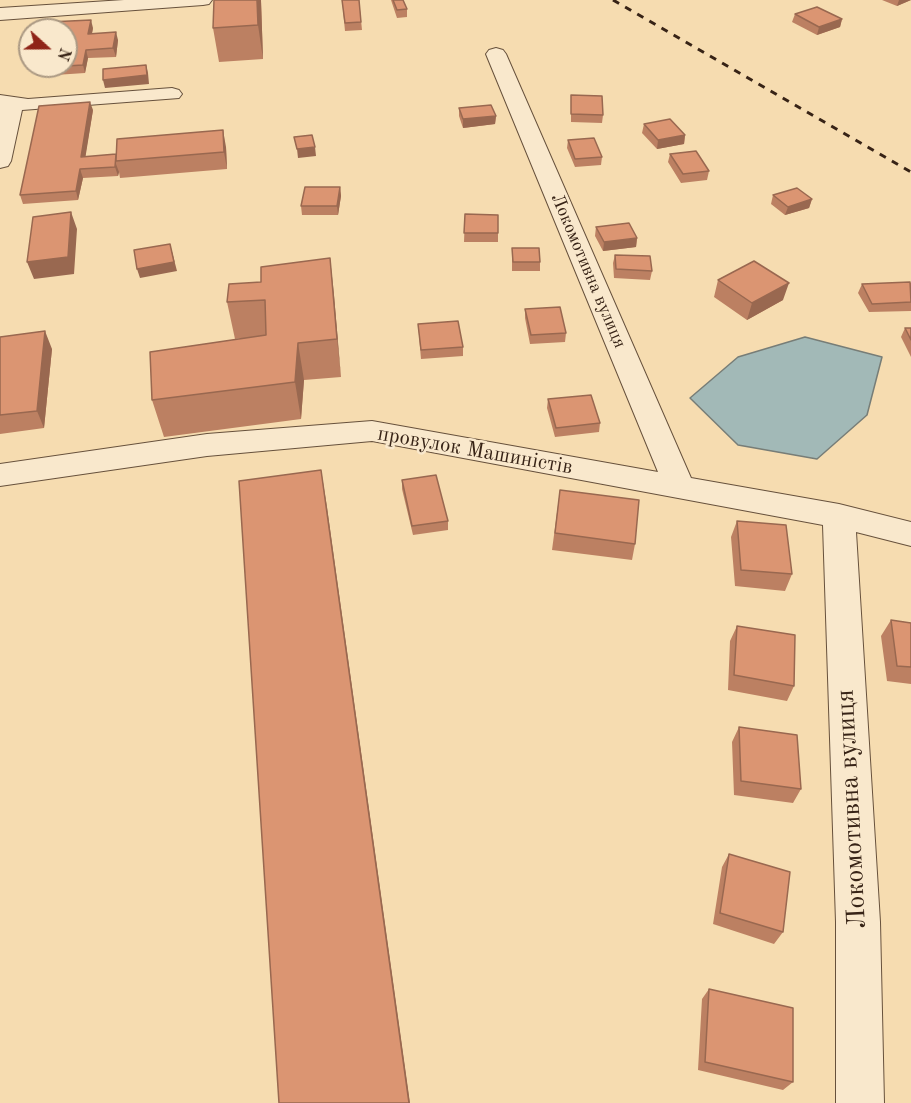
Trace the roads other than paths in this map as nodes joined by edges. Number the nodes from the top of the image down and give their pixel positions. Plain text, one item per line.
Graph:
1 (203, 0) edge
2 (0, 14) edge
3 (496, 54) dead end
4 (172, 94) dead end
5 (6, 102) edge
6 (0, 161) edge
7 (0, 475) edge
8 (680, 488) junction
9 (839, 516) junction
10 (911, 534) edge
11 (860, 1103) edge

1 - 2 street
3 - 8 street, Локомотивна вулиця
4 - 5 street
5 - 6 street
7 - 8 street, провулок Машиністів
8 - 9 street, провулок Машиністів
9 - 10 street, провулок Машиністів
9 - 11 street, Локомотивна вулиця

